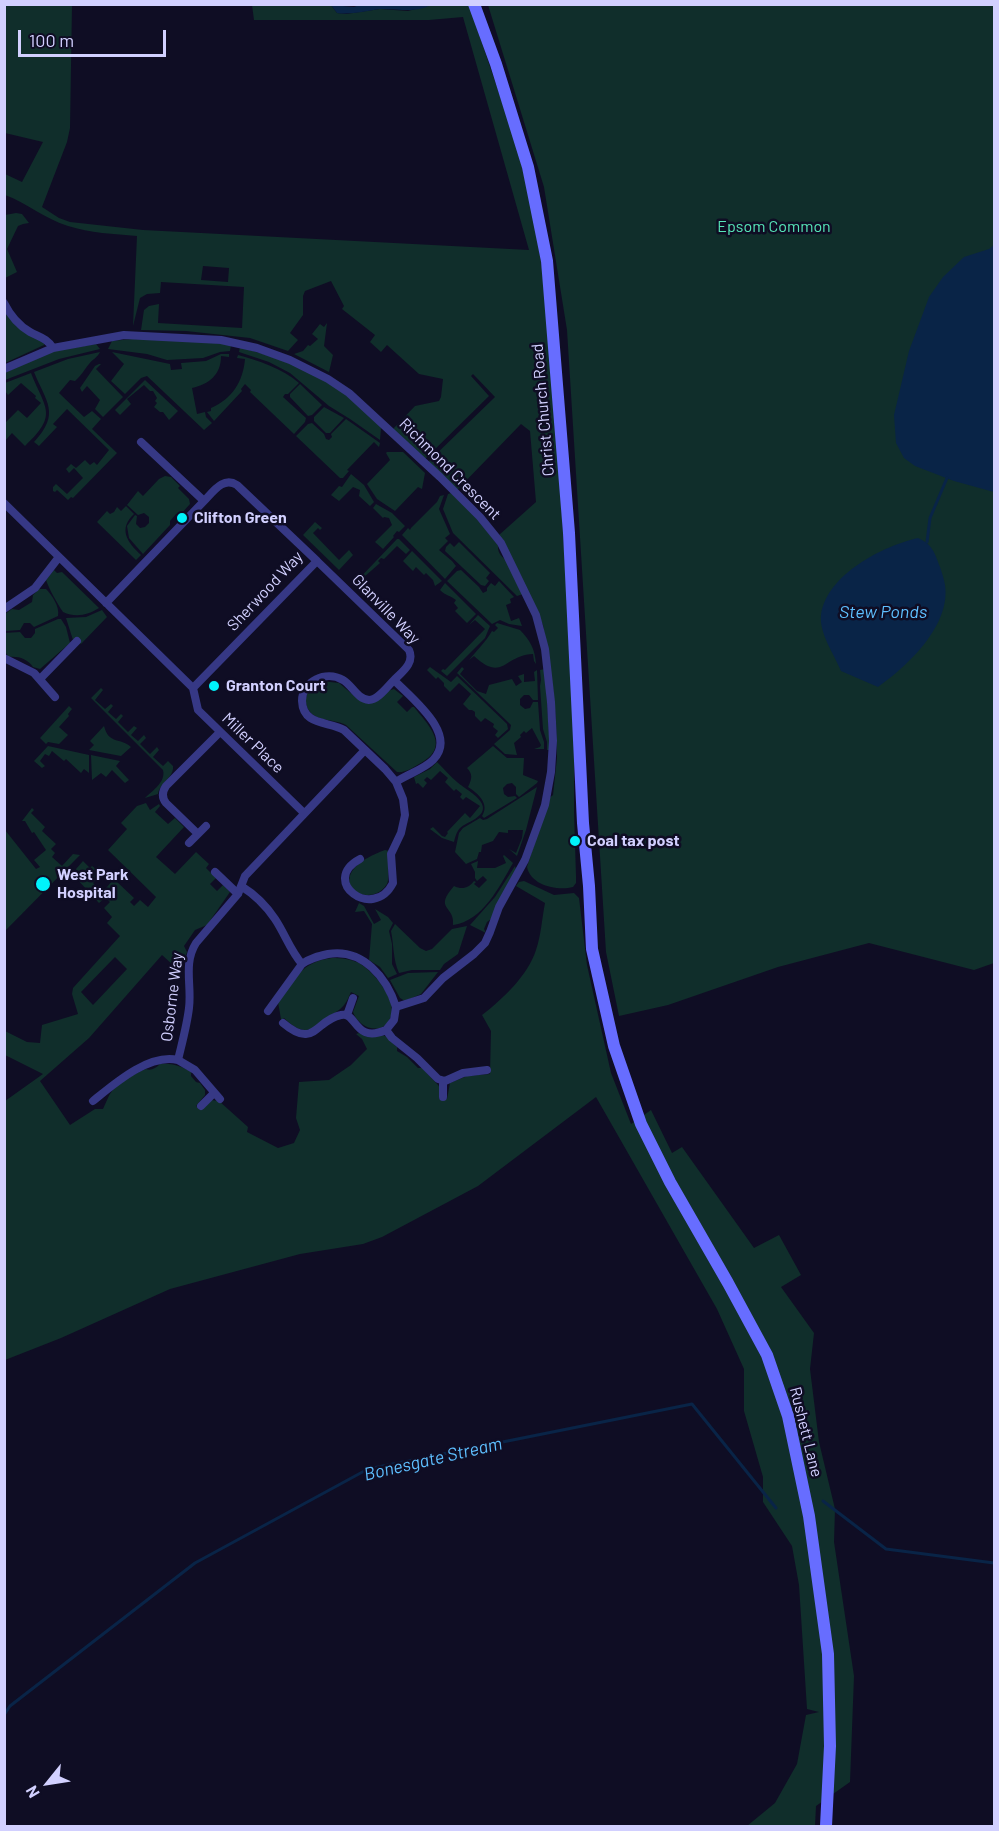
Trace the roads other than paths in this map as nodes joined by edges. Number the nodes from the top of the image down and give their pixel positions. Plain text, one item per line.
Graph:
1 (474, 4) edge
2 (4, 303) edge
3 (53, 348) junction
4 (4, 369) edge
5 (141, 442) dead end
6 (204, 501) junction
7 (4, 503) edge
8 (59, 557) junction
9 (317, 561) junction
10 (106, 603) junction
11 (4, 609) edge
12 (77, 642) dead end
13 (4, 658) edge
14 (40, 679) junction
15 (394, 680) junction
16 (193, 688) junction
17 (56, 697) dead end
18 (220, 732) junction
19 (365, 750) junction
20 (396, 782) junction
21 (304, 813) junction
22 (206, 826) dead end
23 (198, 834) junction
24 (189, 843) dead end
25 (360, 859) dead end
26 (215, 872) dead end
27 (240, 890) junction
28 (302, 964) junction
29 (353, 998) dead end
30 (396, 1007) junction
31 (268, 1011) dead end
32 (346, 1015) junction
33 (283, 1023) dead end
34 (386, 1030) junction
35 (614, 1046) joint
36 (178, 1060) junction
37 (487, 1070) dead end
38 (443, 1081) junction
39 (443, 1097) dead end
40 (93, 1101) dead end
41 (201, 1106) dead end
42 (826, 1827) edge

1 - 35 main road, Christ Church Road
2 - 3 street
3 - 4 street, Richmond Crescent
3 - 30 street, Richmond Crescent
5 - 6 street
6 - 9 street, Sherwood Way
6 - 10 street, Sherwood Way
7 - 8 street
8 - 10 street
8 - 11 street
9 - 15 street, Glanville Way
9 - 16 street, Sherwood Way
10 - 16 street
12 - 14 street
13 - 14 street
14 - 17 street
15 - 19 street, Glanville Way
15 - 20 street
16 - 18 street, Miller Place
18 - 21 street, Miller Place
18 - 23 street
19 - 20 street, Glanville Way
19 - 21 street
20 - 25 street, Glanville Way
21 - 27 street, Osborne Way
22 - 23 street
23 - 24 street
26 - 27 street
27 - 28 street
27 - 36 street, Osborne Way
28 - 30 street
28 - 31 street
29 - 32 street
30 - 34 street
32 - 33 street
32 - 34 street
34 - 38 street
35 - 42 main road, Rushett Lane
36 - 40 street
36 - 41 street, Osborne Way
37 - 38 street
38 - 39 street

